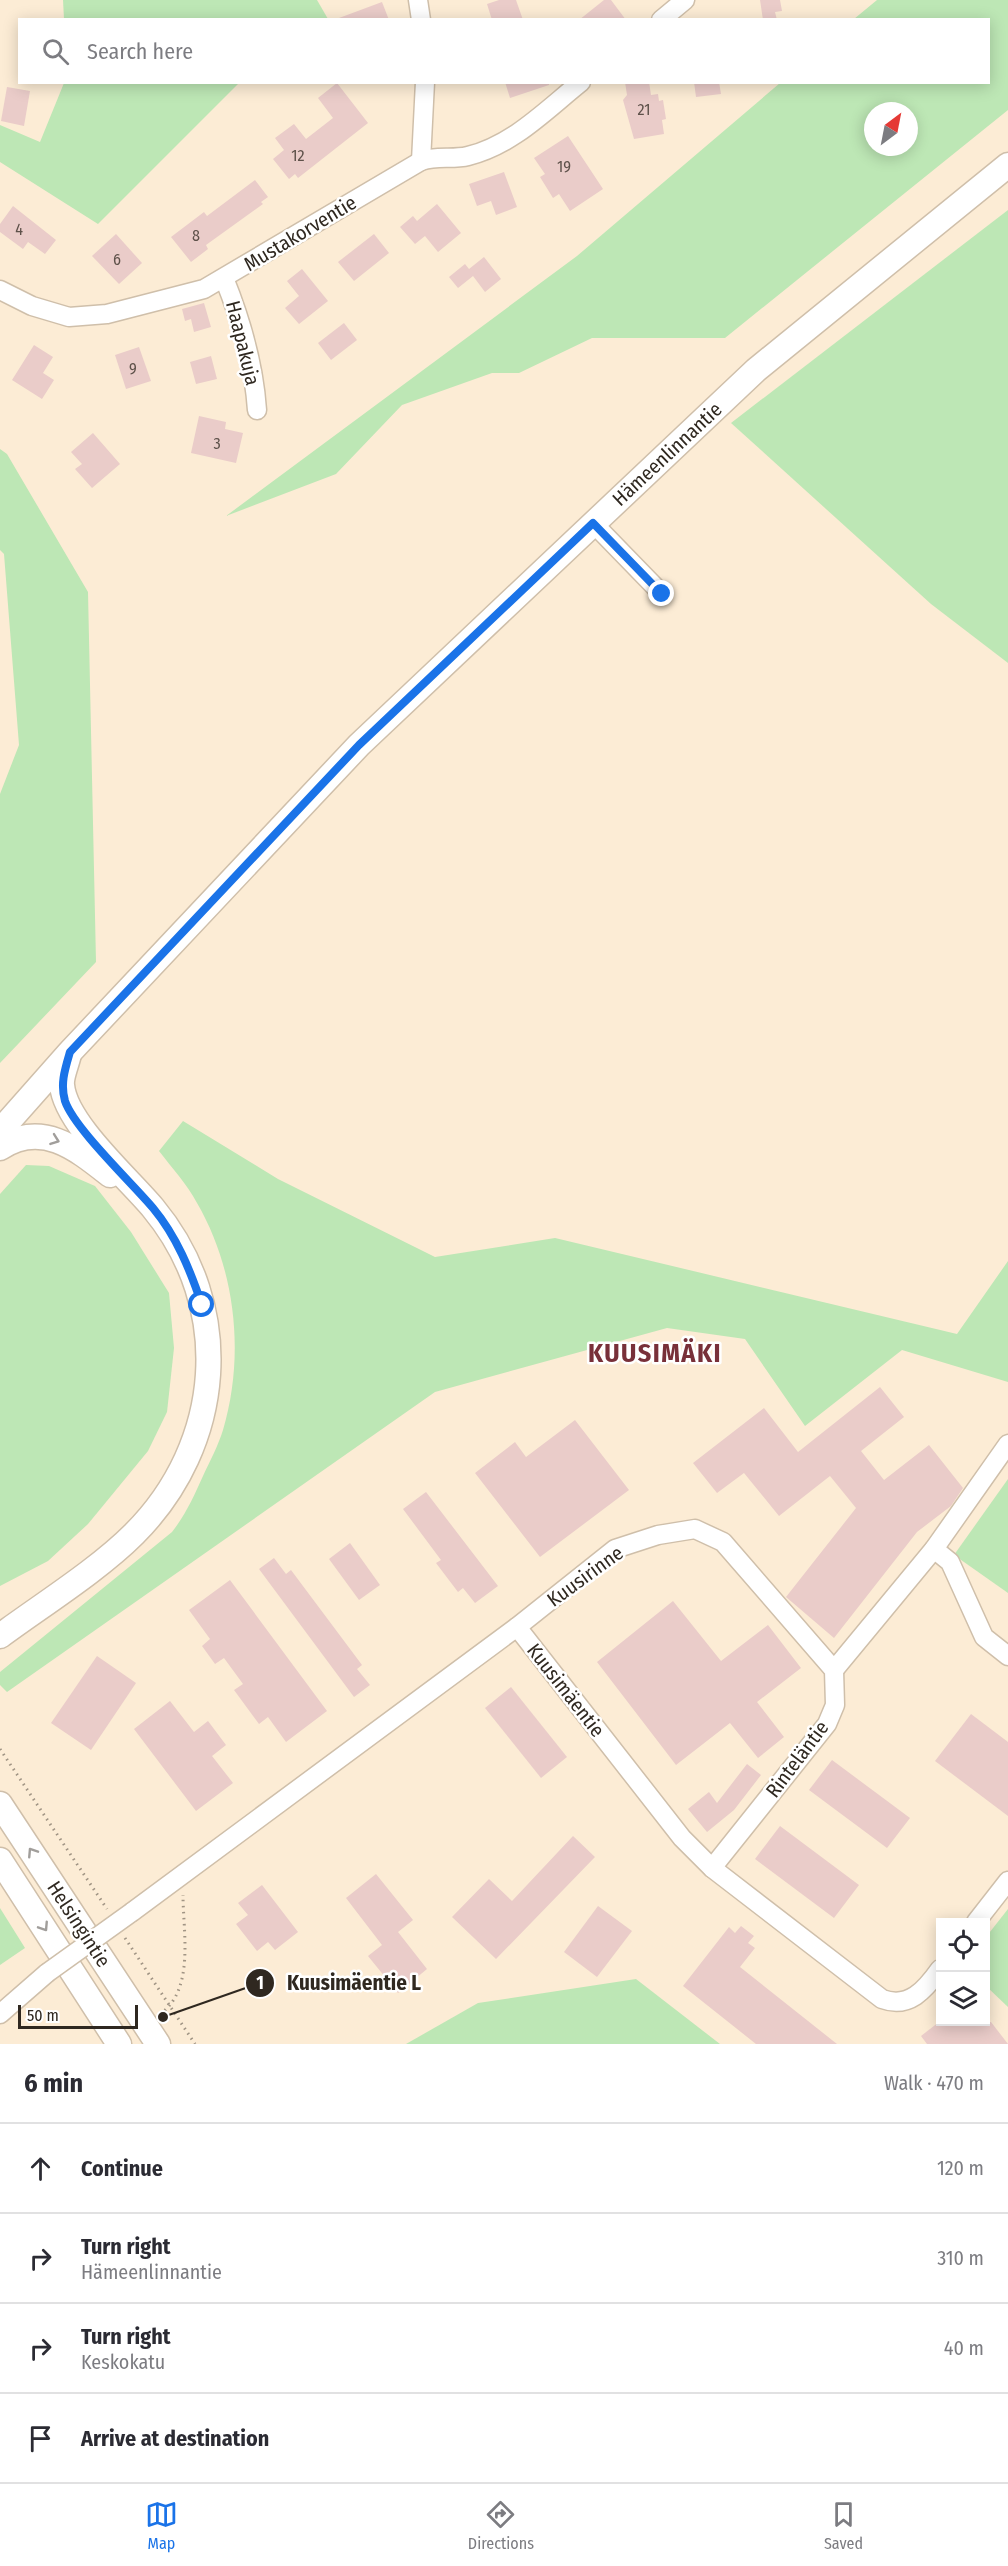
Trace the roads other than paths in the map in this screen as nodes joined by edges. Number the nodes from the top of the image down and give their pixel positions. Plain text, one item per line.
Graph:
1 (418, 0) edge
2 (685, 0) edge
3 (421, 18) edge
4 (662, 18) edge
5 (425, 84) edge
6 (579, 84) edge
7 (422, 161) junction
8 (1008, 165) edge
9 (224, 278) junction
10 (0, 290) edge
11 (257, 410) dead end
12 (593, 523) junction
13 (662, 594) dead end
14 (70, 1052) junction
15 (0, 1131) edge
16 (0, 1148) edge
17 (153, 1209) junction
18 (1008, 1444) edge
19 (934, 1549) junction
20 (517, 1627) junction
21 (0, 1636) edge
22 (1008, 1656) edge
23 (834, 1670) junction
24 (0, 1804) edge
25 (0, 1860) edge
26 (711, 1868) junction
27 (1008, 1881) edge
28 (980, 1918) edge
29 (937, 1972) edge
30 (0, 2014) edge
31 (119, 2044) edge
32 (158, 2044) edge

1 - 3 street
2 - 4 street
5 - 7 street
6 - 7 street, Mustakorventie
7 - 9 street, Mustakorventie
8 - 12 main road, Hämeenlinnantie
9 - 10 street, Mustakorventie
9 - 11 street, Haapakuja
12 - 13 street
12 - 14 main road, Hämeenlinnantie
14 - 15 main road, Hämeenlinnantie
14 - 17 main road
16 -> 17 main road
17 - 21 main road
18 - 19 street
19 - 22 street
19 - 23 street
20 - 23 street, Kuusirinne
20 - 26 street, Kuusimäentie
20 - 30 street, Kuusimäentie, bridge
23 - 26 street, Rinteläntie
32 -> 24 main road, Helsingintie
25 -> 31 main road, Helsingintie
26 - 29 street, Kuusimäentie
27 - 28 street

